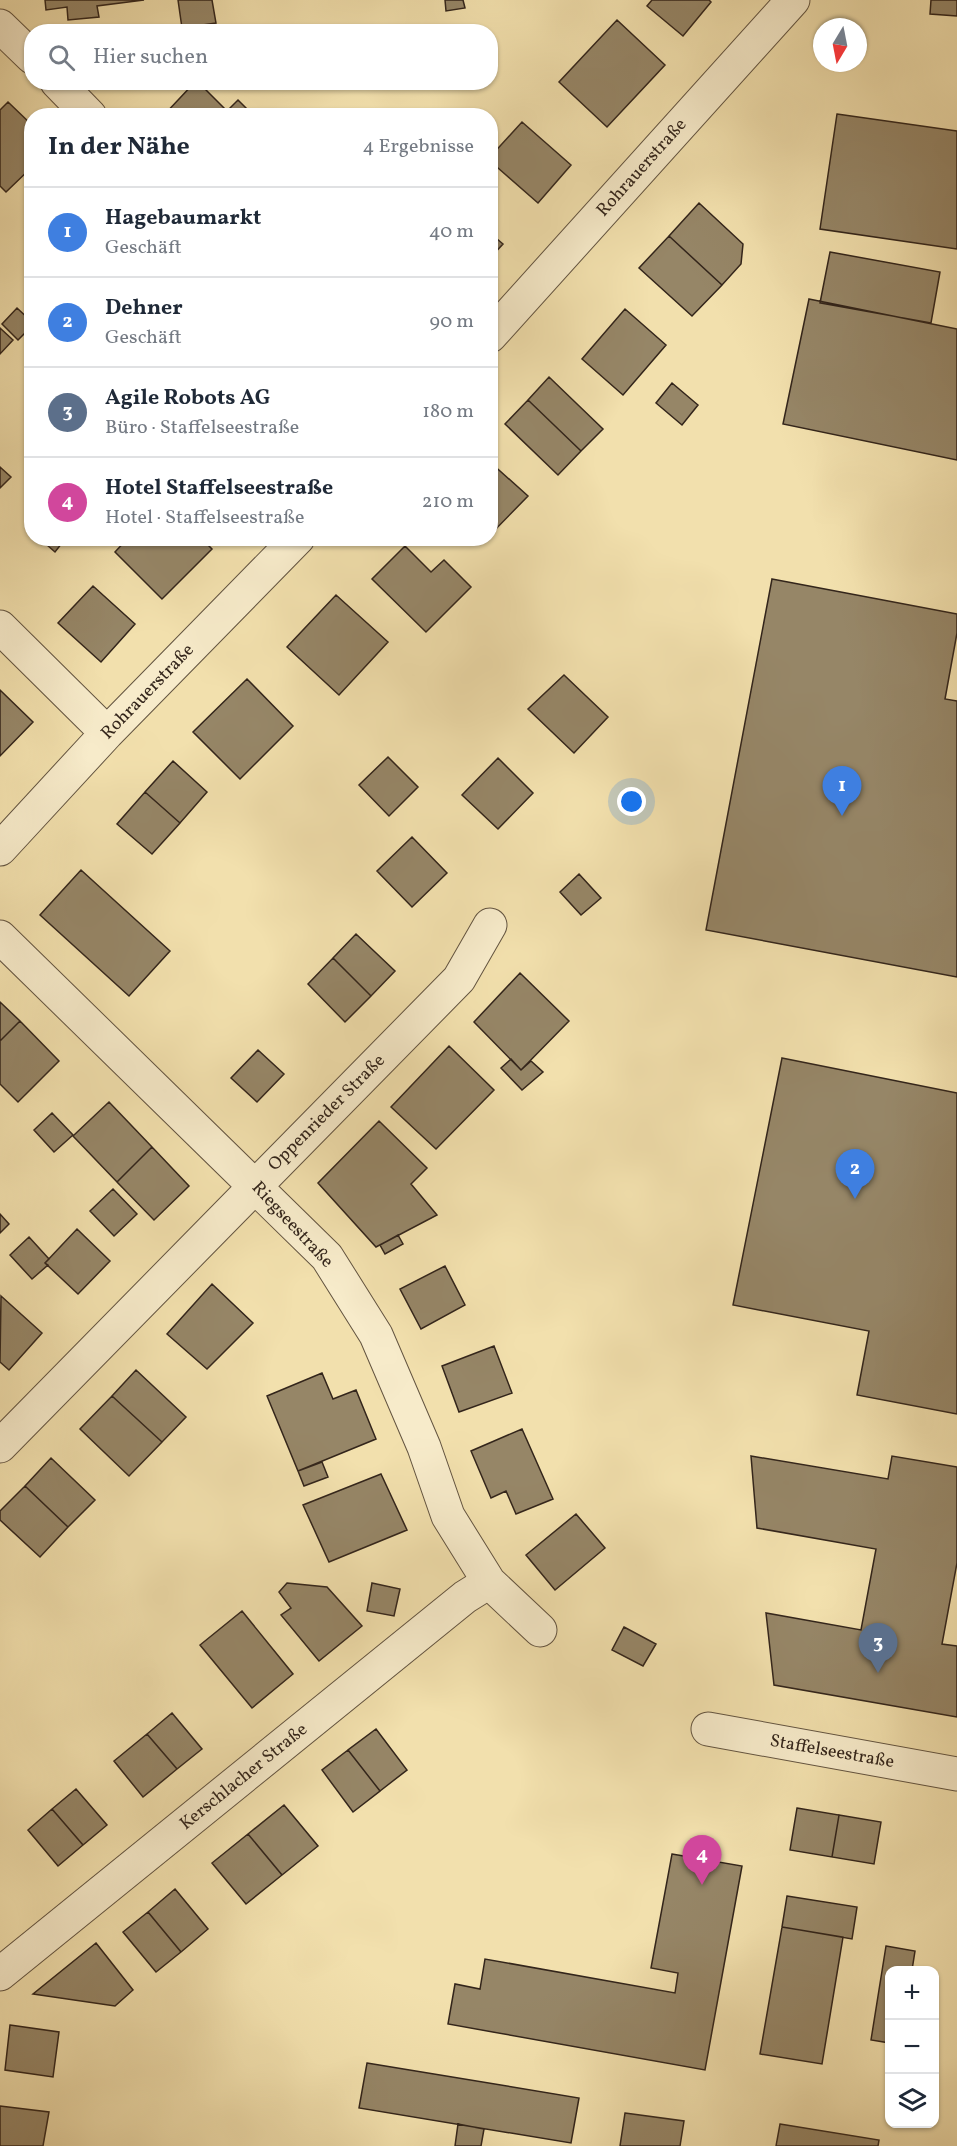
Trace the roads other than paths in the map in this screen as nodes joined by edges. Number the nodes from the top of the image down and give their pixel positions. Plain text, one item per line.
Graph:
1 (793, 0) edge
2 (0, 26) edge
3 (24, 49) edge
4 (65, 90) edge
5 (82, 108) edge
6 (498, 327) edge
7 (290, 546) edge
8 (0, 627) edge
9 (107, 733) junction
10 (0, 849) edge
11 (490, 925) dead end
12 (0, 937) edge
13 (256, 1186) junction
14 (0, 1446) edge
15 (489, 1582) junction
16 (540, 1630) dead end
17 (708, 1729) dead end
18 (957, 1774) edge
19 (0, 1974) edge

1 - 6 street, Rohrauerstraße
2 - 3 street
4 - 5 street
7 - 9 street, Rohrauerstraße
8 - 9 street
9 - 10 street, Rohrauerstraße
11 - 13 street, Oppenrieder Straße
12 - 13 street, Riegseestraße
13 - 14 street, Oppenrieder Straße
13 - 15 street, Riegseestraße
15 - 16 street, Riegseestraße
15 - 19 street, Kerschlacher Straße
17 - 18 street, Staffelseestraße

